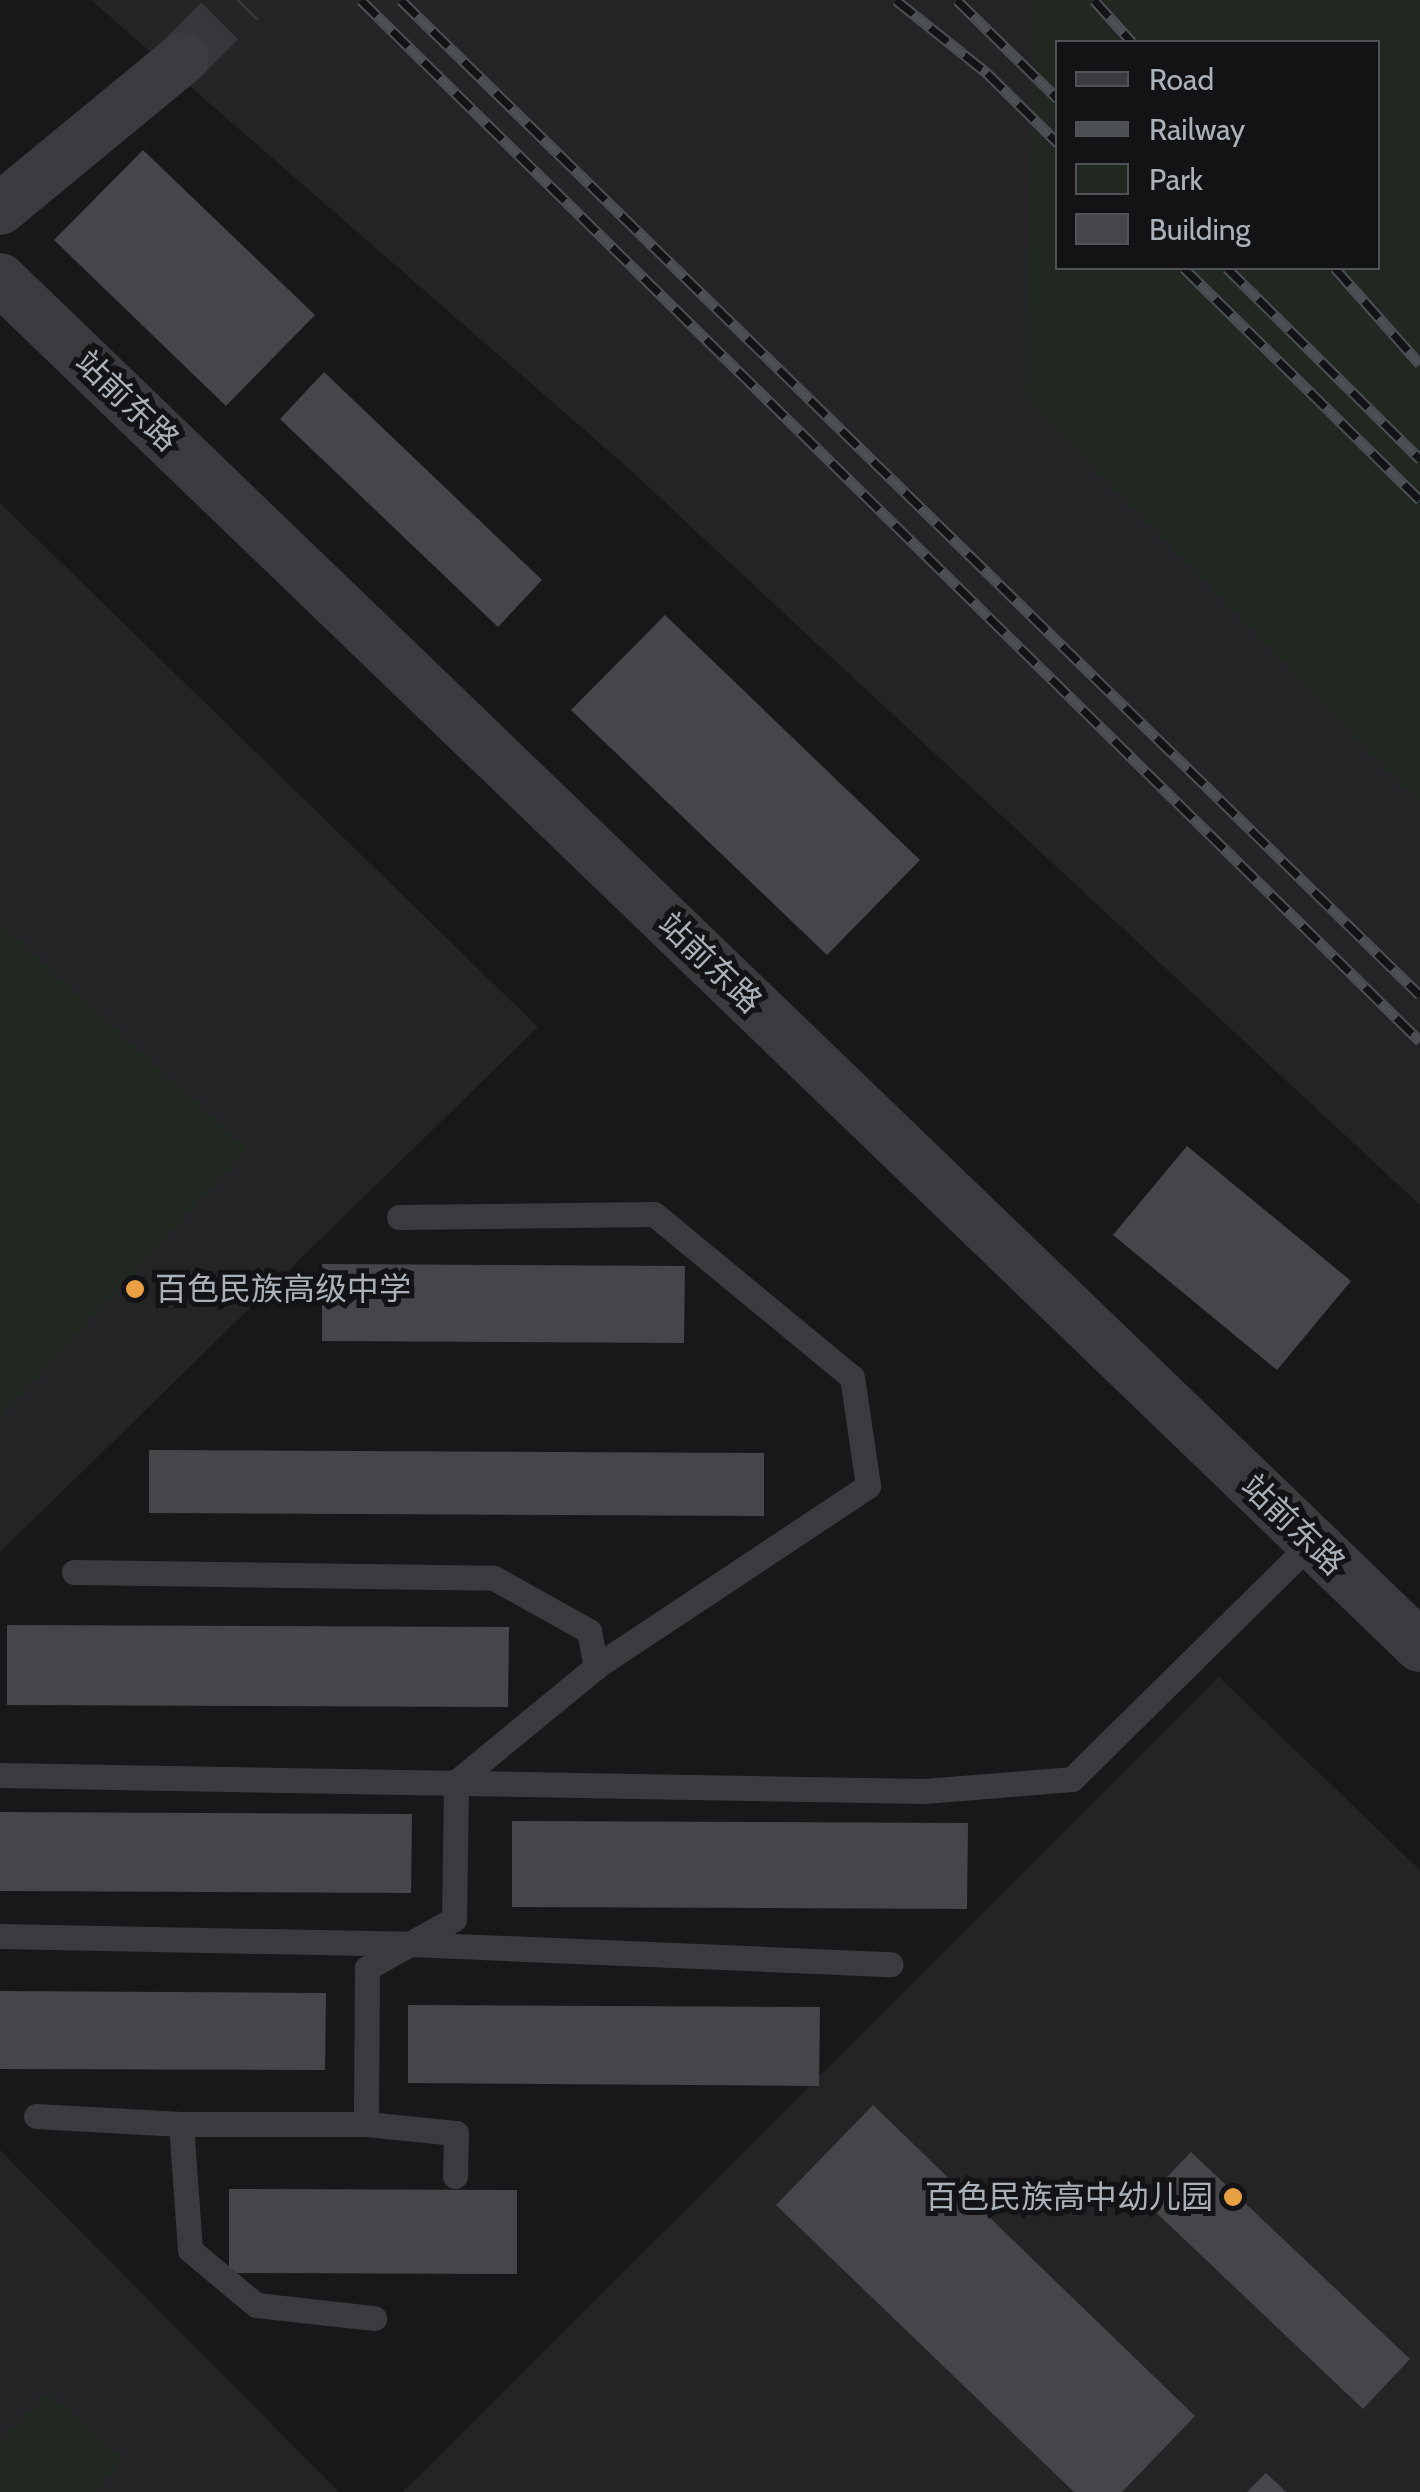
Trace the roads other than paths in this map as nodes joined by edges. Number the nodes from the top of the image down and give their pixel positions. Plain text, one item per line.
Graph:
1 (182, 58) tunnel mouth
2 (0, 209) edge
3 (0, 279) edge
4 (399, 1217) dead end
5 (1312, 1542) junction
6 (74, 1572) dead end
7 (1420, 1646) edge
8 (596, 1666) junction
9 (0, 1776) edge
10 (456, 1782) junction
11 (0, 1936) edge
12 (409, 1944) junction
13 (891, 1964) dead end
14 (36, 2116) dead end
15 (182, 2124) junction
16 (366, 2124) junction
17 (455, 2176) dead end
18 (374, 2318) dead end

1 - 2 street
3 - 5 street, 站前东路
4 - 8 lane
5 - 7 street, 站前东路
5 - 10 lane
6 - 8 lane
8 - 10 lane
9 - 10 lane
10 - 12 lane
11 - 12 lane
12 - 13 lane
12 - 16 lane
14 - 15 lane
15 - 16 lane
15 - 18 lane
16 - 17 lane

